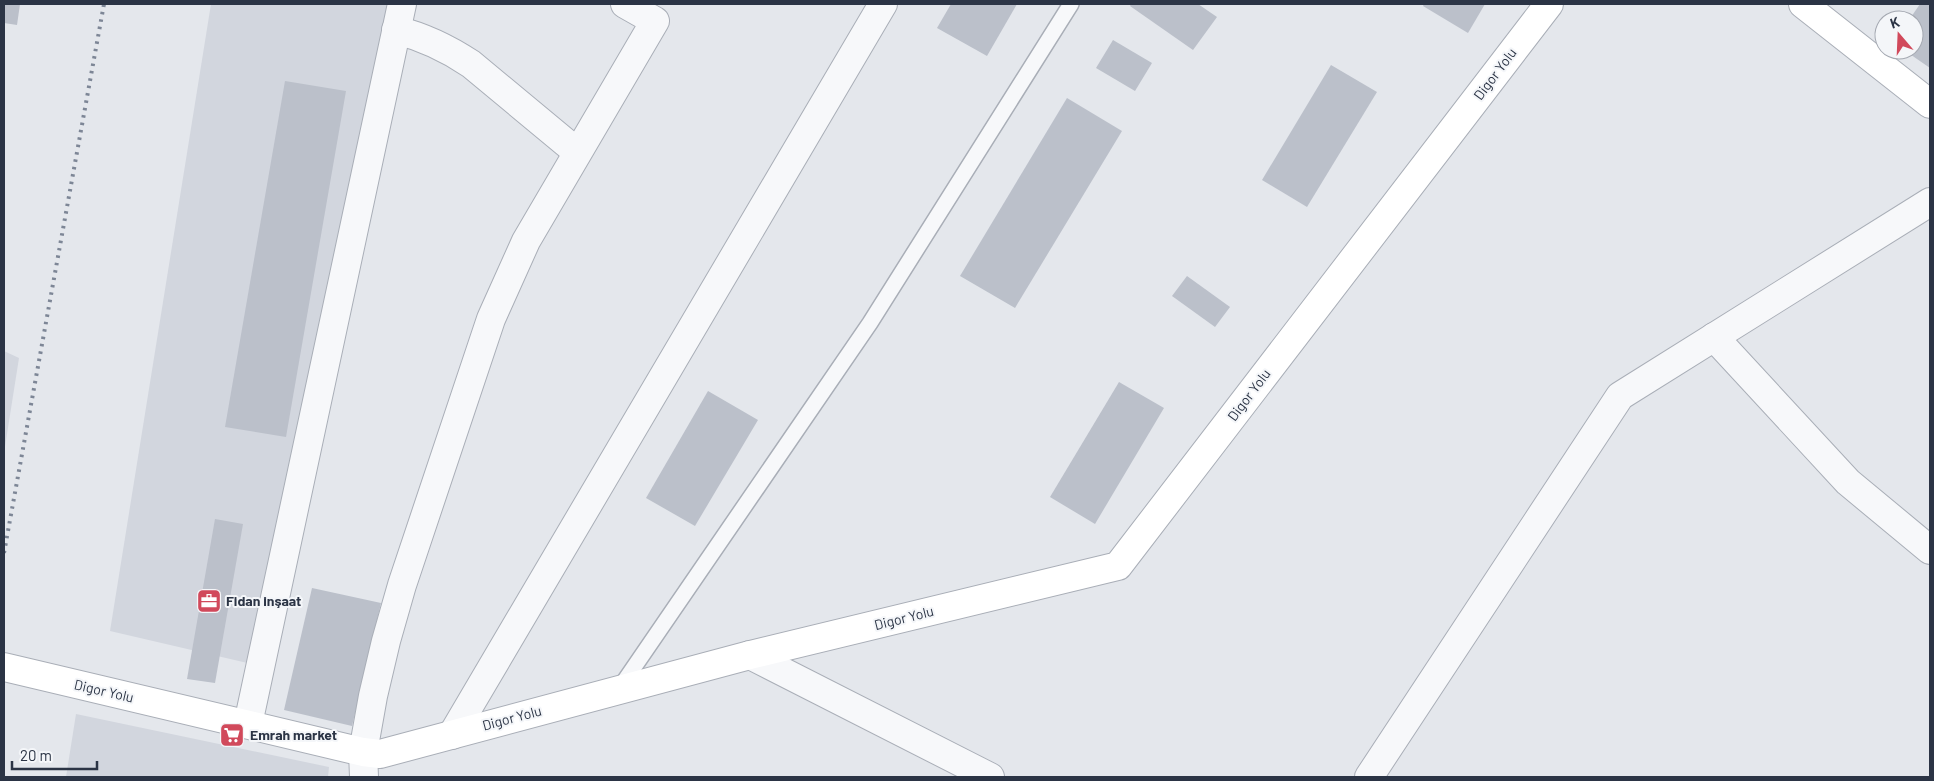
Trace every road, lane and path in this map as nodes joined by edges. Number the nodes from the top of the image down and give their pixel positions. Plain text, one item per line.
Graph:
1 (625, 4) edge
2 (884, 4) edge
3 (1071, 4) edge
4 (1549, 4) edge
5 (1803, 4) edge
6 (399, 17) edge
7 (1930, 104) edge
8 (578, 152) junction
9 (1930, 202) edge
10 (1714, 337) junction
11 (1930, 550) edge
12 (750, 655) junction
13 (4, 667) edge
14 (618, 690) junction
15 (248, 724) junction
16 (452, 734) junction
17 (363, 764) edge
18 (990, 777) edge
19 (1369, 777) edge

1 - 8 street
2 - 16 street
3 - 14 lane
4 - 12 main road, Digor Yolu
5 - 7 main road
6 - 8 street
6 - 15 street
8 - 17 street
9 - 10 street
10 - 11 street
10 - 19 street
12 - 14 main road, Digor Yolu
12 - 18 street
13 - 15 main road, Digor Yolu
14 - 16 main road, Digor Yolu
15 - 17 main road, Digor Yolu
16 - 17 main road, Digor Yolu

